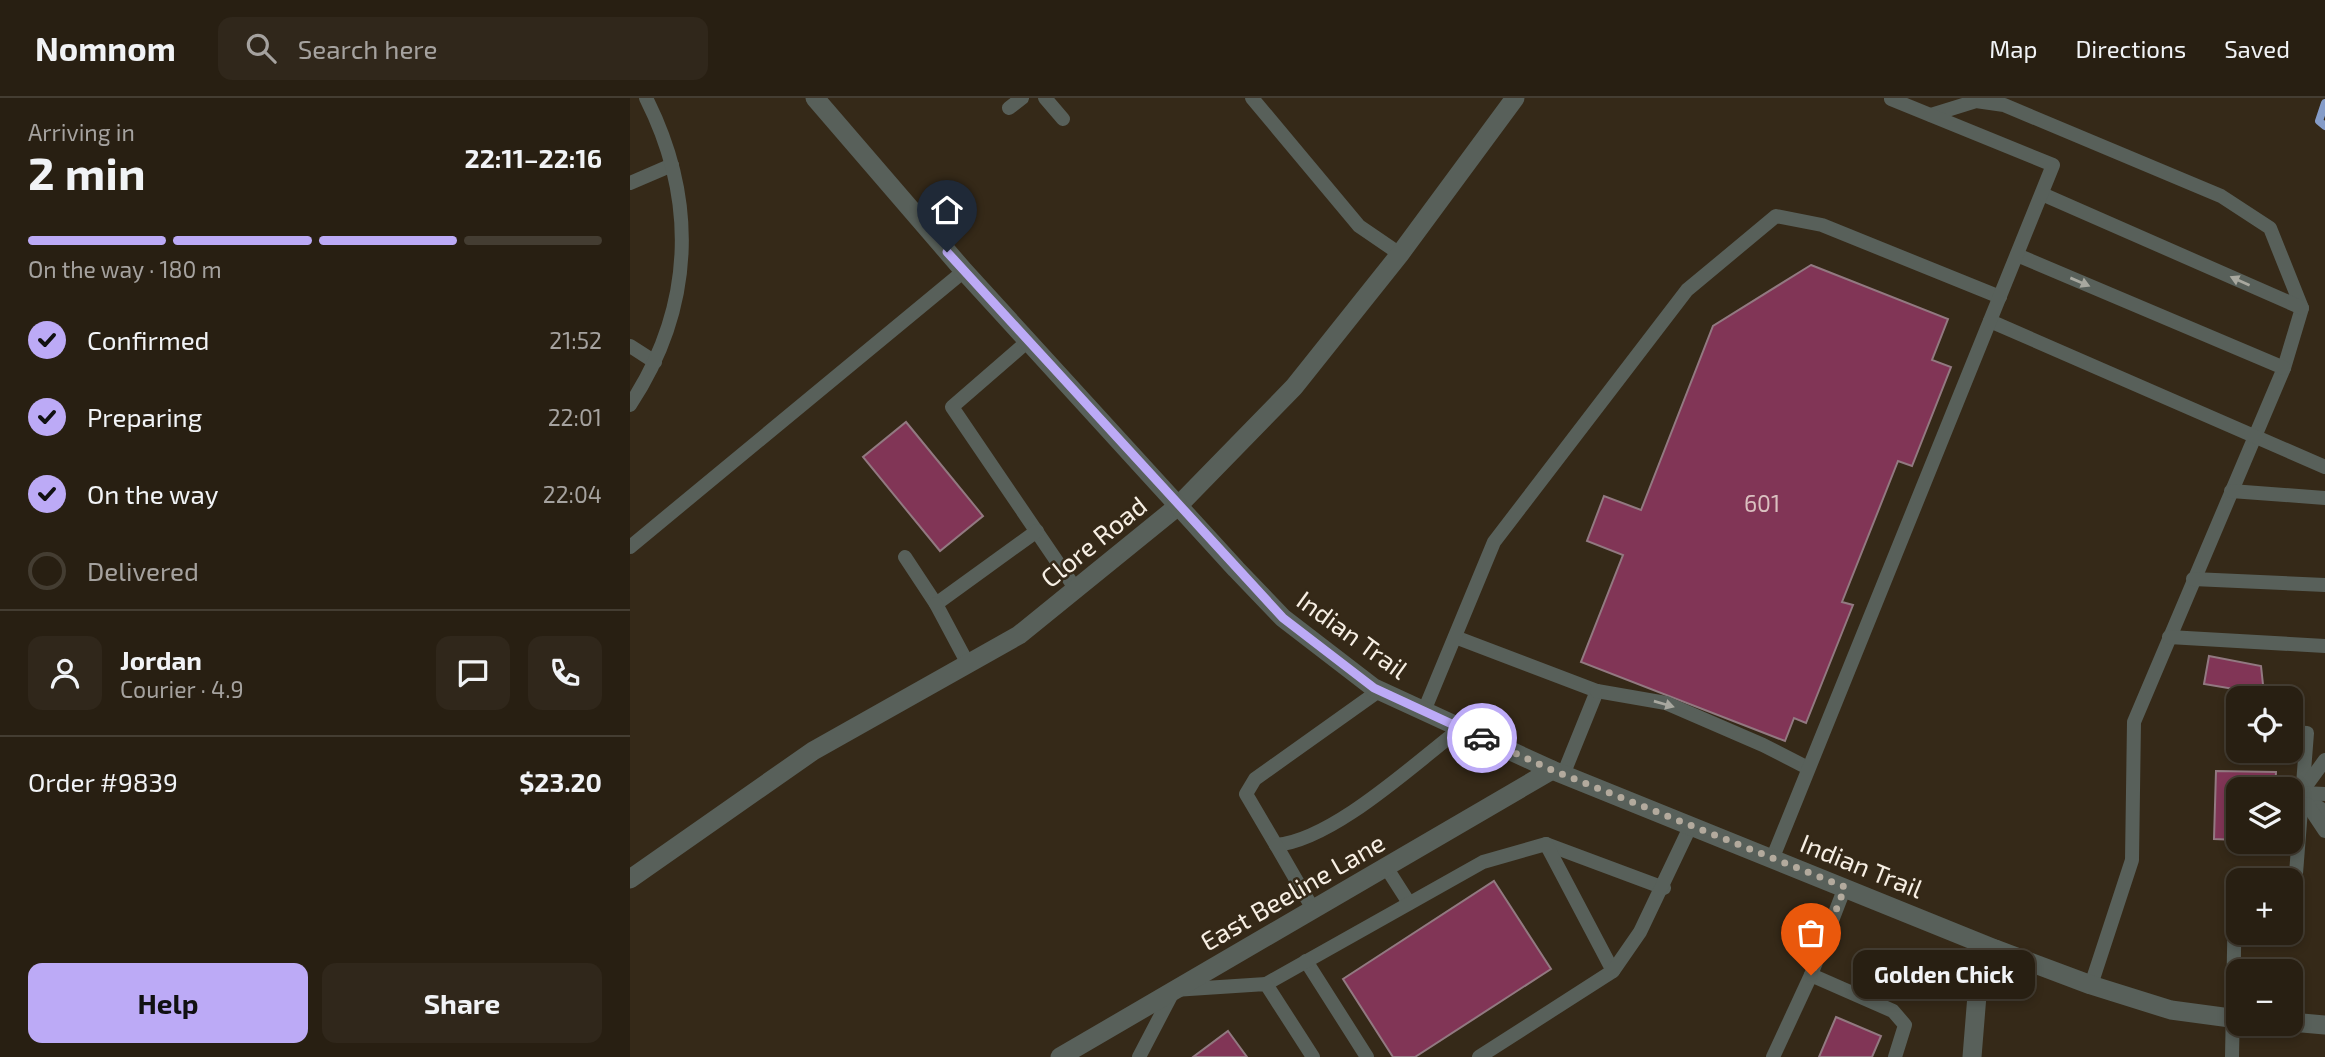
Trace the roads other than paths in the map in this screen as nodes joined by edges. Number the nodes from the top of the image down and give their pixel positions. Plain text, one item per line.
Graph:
1 (646, 98) edge
2 (815, 98) edge
3 (1022, 98) edge
4 (1045, 98) edge
5 (1252, 98) edge
6 (1516, 98) edge
7 (1891, 99) edge
8 (1009, 108) dead end
9 (1931, 115) junction
10 (1063, 119) dead end
11 (672, 165) junction
12 (630, 183) edge
13 (2042, 194) junction
14 (1400, 254) junction
15 (2017, 255) junction
16 (964, 271) junction
17 (2000, 297) junction
18 (2302, 308) junction
19 (1990, 321) junction
20 (1028, 341) junction
21 (630, 346) edge
22 (654, 362) junction
23 (2284, 368) junction
24 (630, 405) edge
25 (2254, 436) junction
26 (2325, 467) edge
27 (2231, 491) junction
28 (2325, 498) edge
29 (1178, 506) junction
30 (1037, 531) junction
31 (630, 547) edge
32 (905, 557) dead end
33 (2193, 579) junction
34 (2325, 585) edge
35 (1075, 588) junction
36 (936, 604) junction
37 (1455, 637) junction
38 (2169, 637) junction
39 (2325, 646) edge
40 (968, 664) junction
41 (1380, 690) junction
42 (1597, 691) junction
43 (1424, 711) junction
44 (1461, 728) junction
45 (2303, 733) edge
46 (2325, 760) edge
47 (1808, 768) junction
48 (1557, 773) junction
49 (2325, 776) edge
50 (2302, 777) edge
51 (2303, 790) edge
52 (2303, 792) edge
53 (2303, 794) edge
54 (2325, 794) edge
55 (2303, 796) edge
56 (2303, 798) edge
57 (2325, 812) edge
58 (1691, 825) junction
59 (2325, 831) edge
60 (1546, 844) junction
61 (1276, 845) junction
62 (1773, 857) junction
63 (1386, 867) junction
64 (630, 879) edge
65 (1845, 887) junction
66 (1664, 888) junction
67 (1409, 903) junction
68 (1312, 909) junction
69 (1995, 949) junction
70 (1306, 961) junction
71 (1613, 971) junction
72 (1811, 975) junction
73 (1266, 984) junction
74 (2091, 985) junction
75 (1174, 990) junction
76 (2226, 1018) edge
77 (2303, 1023) edge
78 (2325, 1024) edge
79 (2234, 1036) edge
80 (1060, 1057) edge
81 (1139, 1057) edge
82 (1312, 1057) edge
83 (1367, 1057) edge
84 (1479, 1057) edge
85 (1773, 1057) edge
86 (1895, 1057) edge
87 (1972, 1057) edge
88 (2232, 1057) edge

1 - 11 lane
2 - 16 street, Indian Trail
3 - 8 lane
4 - 10 lane
5 - 14 lane
6 - 14 street, Clore Road
7 - 9 lane
9 - 13 lane
9 - 18 lane
11 - 12 lane
11 - 22 lane
13 - 15 lane
18 -> 13 lane
14 - 29 street, Clore Road
15 - 17 lane
15 -> 23 lane
16 - 20 street, Indian Trail
16 - 31 lane
17 - 19 lane
17 - 37 lane
18 - 23 lane
19 - 25 lane
19 - 47 lane
20 - 29 street, Indian Trail
20 - 30 lane
21 - 22 lane
22 - 24 lane
23 - 25 lane
25 - 26 lane
25 - 27 lane
27 - 28 lane
27 - 33 lane
29 - 35 street, Clore Road
29 - 41 street, Indian Trail
30 - 35 lane
30 - 36 lane
32 - 36 lane
33 - 34 lane
33 - 38 lane
35 - 40 street, Clore Road
36 - 40 lane
37 - 42 lane
37 - 43 lane
38 - 39 lane
38 - 74 lane
40 - 64 street, Clore Road
41 - 43 street, Indian Trail
41 - 61 lane
42 -> 47 lane
42 - 48 lane
43 - 44 street, Indian Trail
44 - 48 street, Indian Trail
44 - 61 lane
45 - 50 lane
46 - 51 lane
47 - 62 lane
48 - 58 street, Indian Trail
48 - 63 street, East Beeline Lane
49 - 52 lane
53 - 54 lane
55 - 57 lane
56 - 59 lane
58 - 62 street, Indian Trail
58 - 66 lane
60 - 66 lane
60 - 67 lane
60 - 71 lane
61 - 68 lane
62 - 65 street, Indian Trail
63 - 67 lane
63 - 68 street, East Beeline Lane
65 - 69 street, Indian Trail
65 - 72 lane
66 - 71 lane
67 - 70 lane
68 - 75 street, East Beeline Lane
69 - 74 street, Indian Trail
69 - 87 street
70 - 73 lane
70 - 83 lane
71 - 84 lane
72 - 85 lane
72 - 86 lane
73 - 75 lane
73 - 82 lane
74 - 76 street, Indian Trail
75 - 80 street, East Beeline Lane
75 - 81 lane
77 - 78 street
79 - 88 lane

